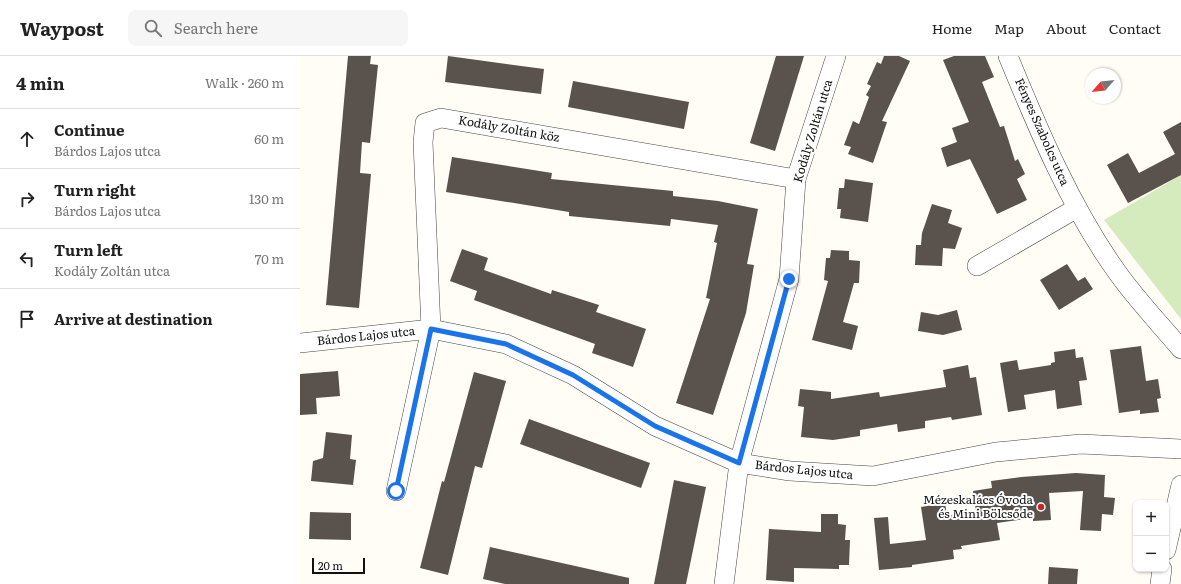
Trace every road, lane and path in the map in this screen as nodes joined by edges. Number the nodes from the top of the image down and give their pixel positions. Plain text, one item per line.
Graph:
1 (836, 56) edge
2 (1008, 56) edge
3 (796, 179) junction
4 (1077, 208) junction
5 (977, 266) dead end
6 (431, 329) junction
7 (300, 343) edge
8 (1181, 349) edge
9 (1181, 449) edge
10 (739, 463) junction
11 (1181, 485) edge
12 (396, 491) dead end
13 (1169, 537) edge
14 (1162, 572) edge
15 (724, 584) edge
16 (1160, 584) edge

1 - 3 street, Kodály Zoltán utca
2 - 4 street, Fényes Szabolcs utca
3 - 6 street, Kodály Zoltán köz
3 - 10 street, Kodály Zoltán utca
4 - 5 street
4 - 8 street, Fényes Szabolcs utca
6 - 7 street, Bárdos Lajos utca
6 - 10 street, Bárdos Lajos utca
6 - 12 street, Bárdos Lajos utca
9 - 10 street, Bárdos Lajos utca
10 - 15 street, Kodály Zoltán utca
11 - 13 street
14 - 16 street

